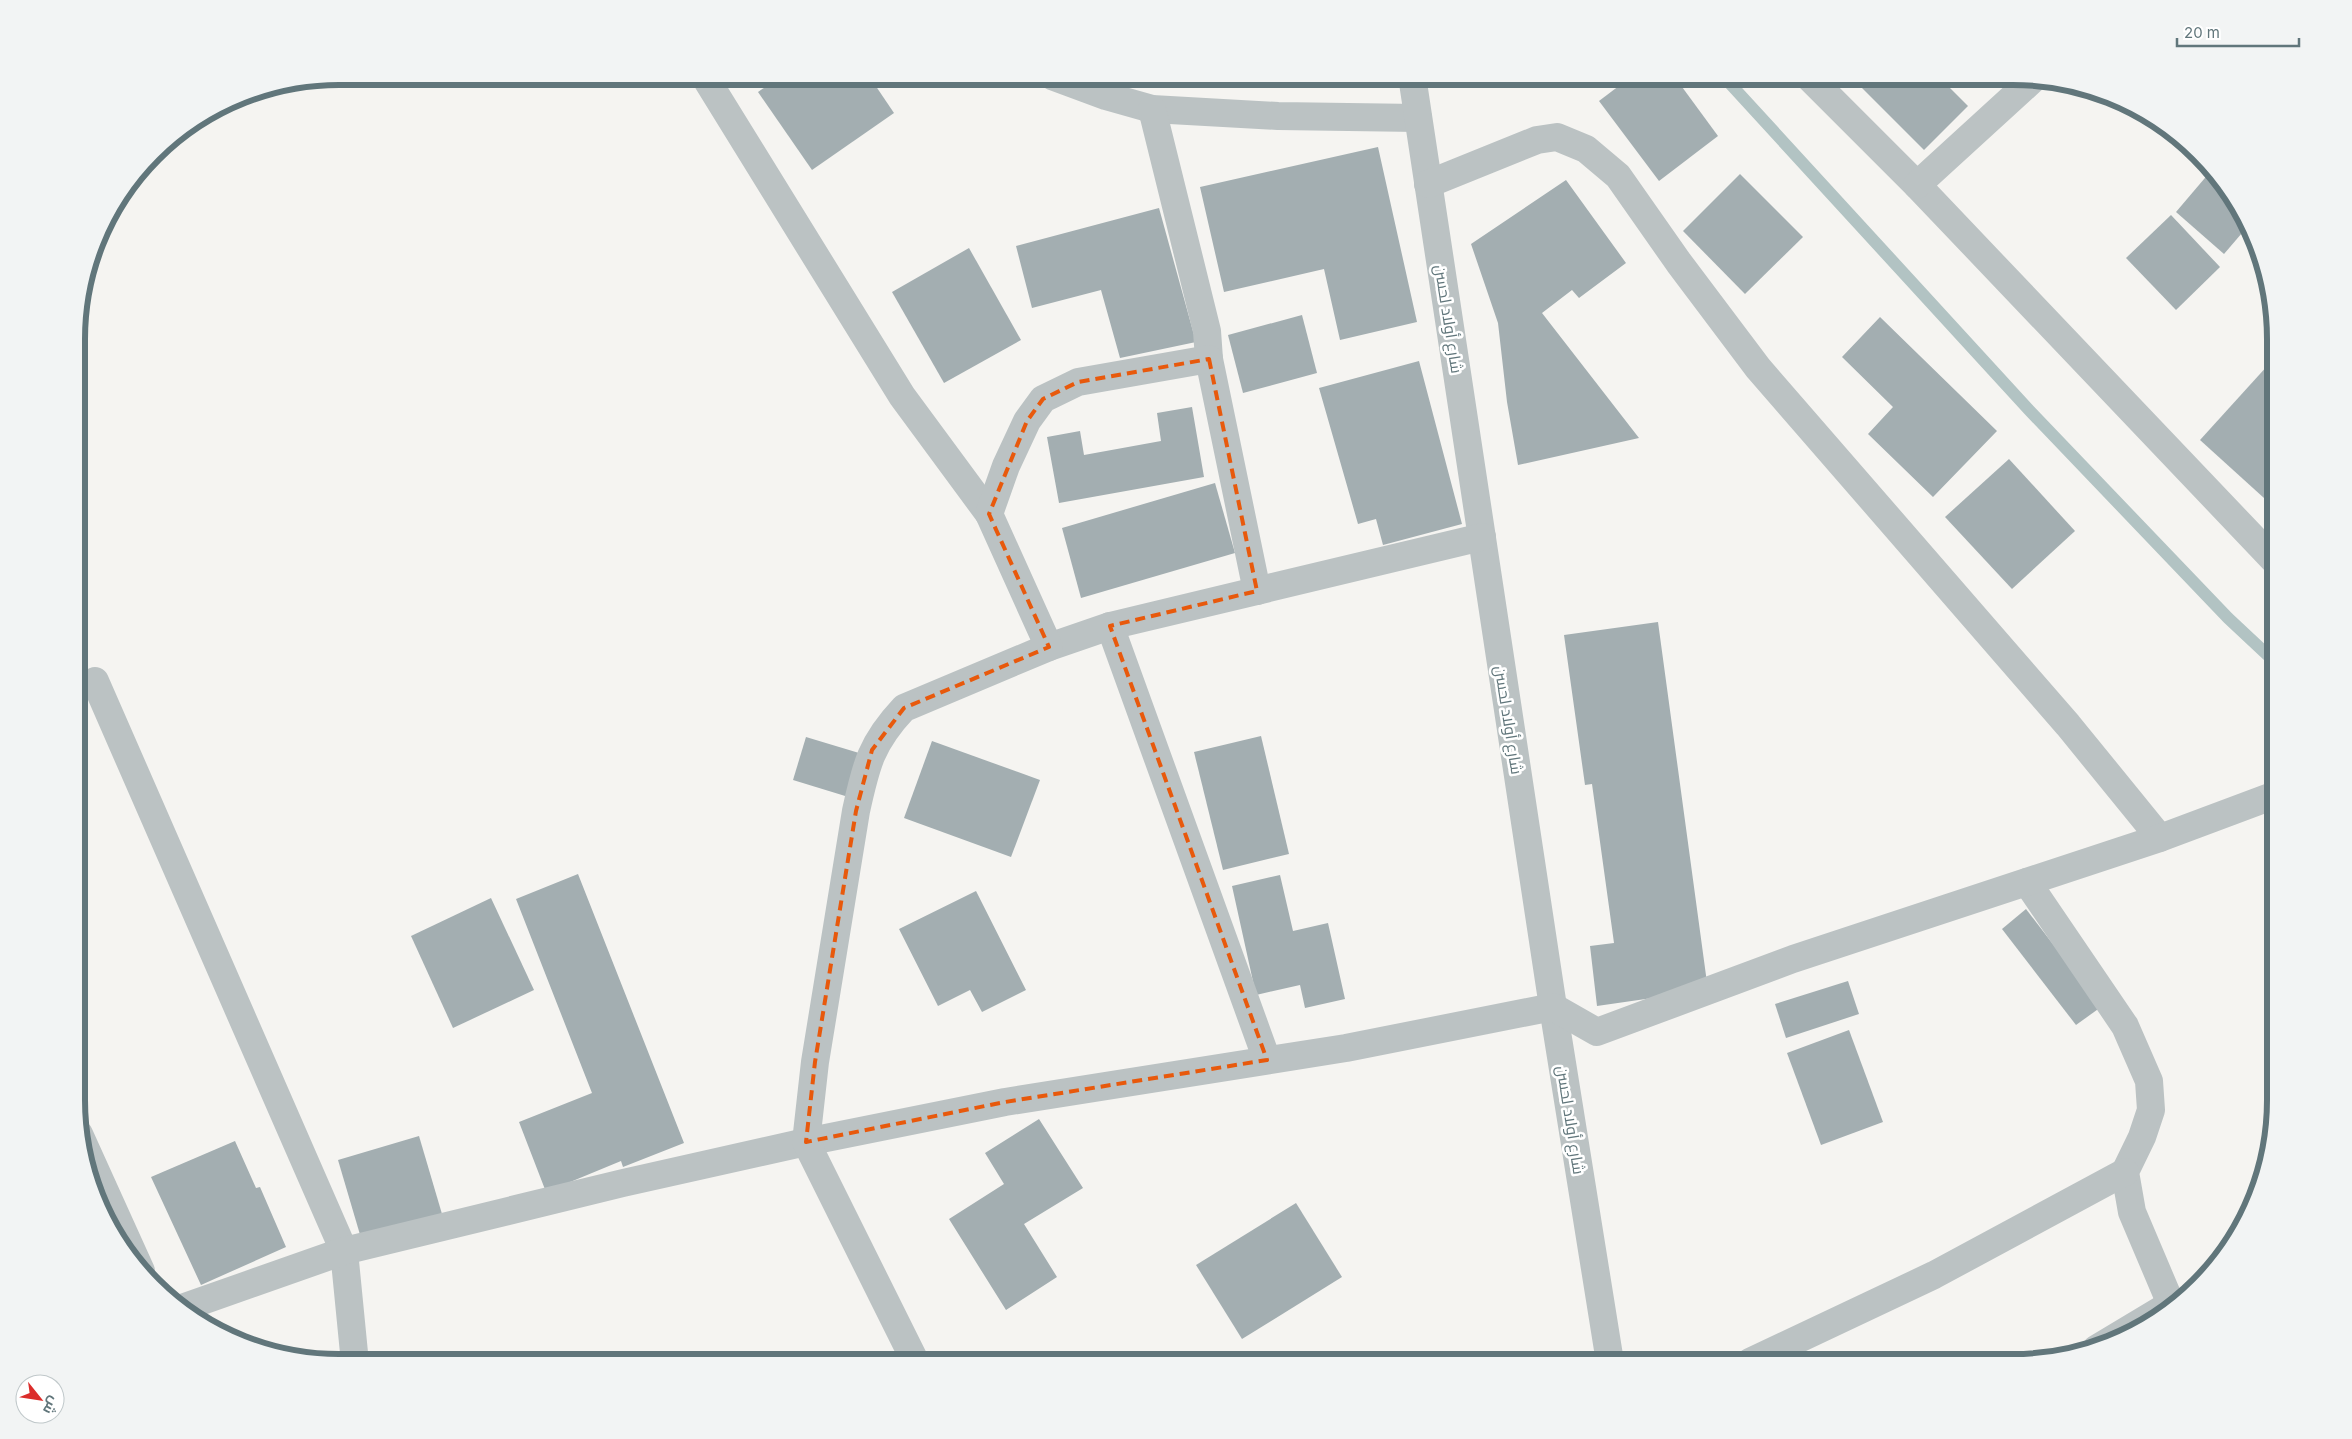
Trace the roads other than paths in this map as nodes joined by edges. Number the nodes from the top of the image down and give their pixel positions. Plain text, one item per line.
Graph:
1 (710, 85) edge
2 (1076, 85) edge
3 (1413, 85) edge
4 (1817, 85) edge
5 (2026, 86) edge
6 (1152, 109) junction
7 (1418, 118) junction
8 (1428, 184) junction
9 (1917, 185) junction
10 (1209, 359) junction
11 (988, 514) junction
12 (1482, 537) junction
13 (2267, 552) edge
14 (1257, 591) junction
15 (1110, 626) junction
16 (1049, 646) junction
17 (95, 681) dead end
18 (2267, 798) edge
19 (2160, 838) junction
20 (2027, 882) junction
21 (1553, 1007) junction
22 (1267, 1060) junction
23 (806, 1142) junction
24 (96, 1172) edge
25 (2125, 1172) junction
26 (125, 1237) edge
27 (344, 1251) junction
28 (2172, 1299) edge
29 (189, 1305) edge
30 (354, 1354) edge
31 (912, 1354) edge
32 (1609, 1354) edge
33 (1767, 1354) edge

1 - 11 street
2 - 6 street
3 - 7 street, شارع أولاد لحسن
4 - 9 street
5 - 9 street
6 - 7 street
6 - 10 street
7 - 8 street, شارع أولاد لحسن
8 - 12 street, شارع أولاد لحسن
8 - 19 street
9 - 13 street
10 - 11 street
10 - 14 street
11 - 16 street
12 - 14 street
12 - 21 street, شارع أولاد لحسن
14 - 15 street
15 - 16 street
15 - 22 street
16 - 23 street
17 - 27 street
18 - 19 street
19 - 20 street
20 - 21 street
20 - 25 street
21 - 22 street
21 - 32 street, شارع أولاد لحسن
22 - 23 street
23 - 27 street
23 - 31 street
24 - 26 street
25 - 28 street
25 - 33 street
27 - 29 street
27 - 30 street

